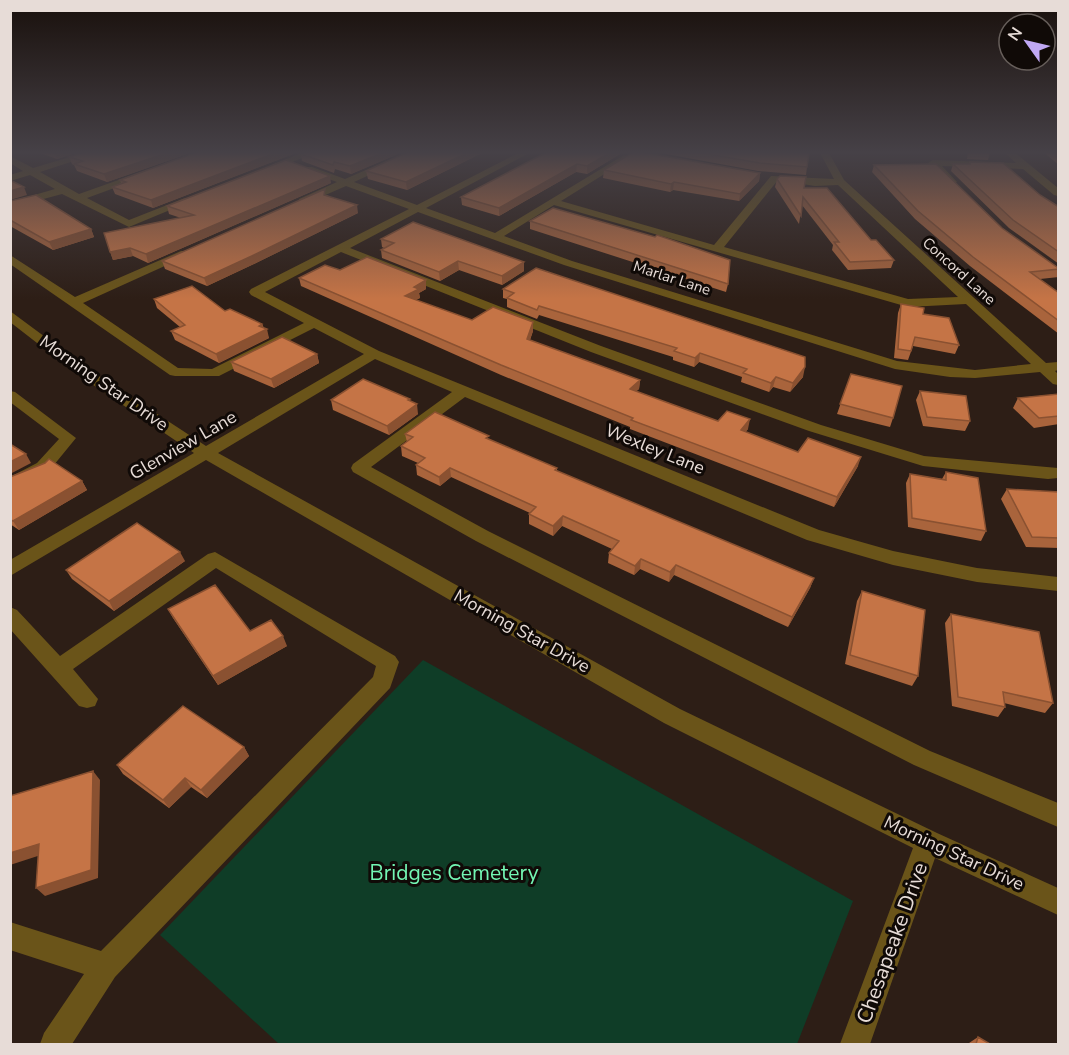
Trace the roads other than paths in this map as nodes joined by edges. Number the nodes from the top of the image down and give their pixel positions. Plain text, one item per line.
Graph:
1 (27, 200) edge
2 (82, 200) edge
3 (190, 200) edge
4 (305, 200) edge
5 (395, 200) edge
6 (431, 200) edge
7 (556, 200) edge
8 (756, 200) edge
9 (860, 200) edge
10 (553, 202) junction
11 (10, 205) edge
12 (292, 206) edge
13 (416, 208) junction
14 (495, 237) junction
15 (340, 248) junction
16 (194, 249) edge
17 (717, 249) junction
18 (10, 258) edge
19 (968, 300) junction
20 (74, 302) junction
21 (10, 315) edge
22 (314, 323) junction
23 (374, 354) junction
24 (1059, 366) edge
25 (1042, 368) junction
26 (1059, 381) edge
27 (463, 391) junction
28 (10, 395) edge
29 (207, 454) junction
30 (1059, 473) edge
31 (10, 484) edge
32 (10, 568) edge
33 (1059, 584) edge
34 (10, 615) edge
35 (59, 668) junction
36 (87, 699) dead end
37 (1059, 815) edge
38 (928, 842) junction
39 (1059, 902) edge
40 (10, 936) edge
41 (105, 967) junction
42 (55, 1044) edge
43 (855, 1044) edge

1 - 11 street
2 - 3 street
4 - 12 street
5 - 13 street, Marlar Lane
6 - 13 street
7 - 10 street
8 - 17 street
9 - 19 street, Concord Lane
10 - 14 street
10 - 17 street
13 - 14 street, Marlar Lane
13 - 15 street
14 - 25 street, Marlar Lane
15 - 22 street, Wexley Lane
15 - 30 street
16 - 20 street
17 - 19 street
18 - 20 street
19 - 25 street, Concord Lane
20 - 22 street
21 - 29 street, Morning Star Drive
22 - 23 street, Wexley Lane
23 - 27 street, Wexley Lane
23 - 29 street, Glenview Lane
24 - 25 street, Marlar Lane
25 - 26 street, Concord Lane
27 - 33 street, Wexley Lane
27 - 37 street
28 - 31 street
29 - 32 street, Glenview Lane
29 - 38 street, Morning Star Drive
34 - 35 street
35 - 36 street
35 - 41 street
38 - 39 street, Morning Star Drive
38 - 43 street, Chesapeake Drive
40 - 41 street
41 - 42 street

